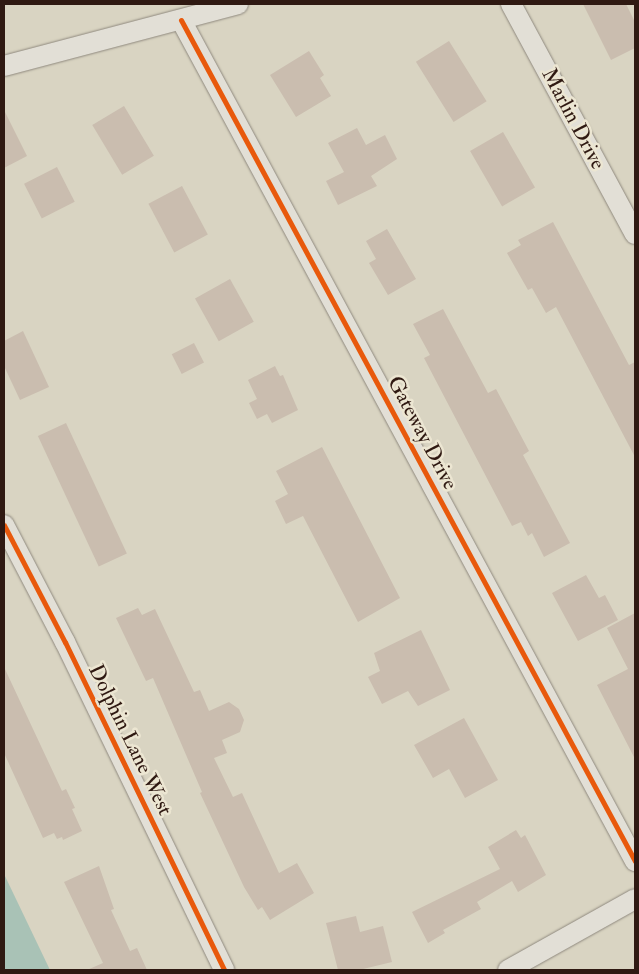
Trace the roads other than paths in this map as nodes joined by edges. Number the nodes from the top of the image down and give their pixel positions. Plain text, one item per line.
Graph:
1 (238, 4) edge
2 (511, 4) edge
3 (181, 20) junction
4 (4, 66) edge
5 (635, 234) edge
6 (4, 525) edge
7 (635, 861) edge
8 (635, 899) edge
9 (224, 970) edge
10 (508, 970) edge

1 - 3 street
2 - 5 street, Marlin Drive
3 - 4 street
3 - 7 street, Gateway Drive
6 - 9 street, Dolphin Lane West
8 - 10 street

